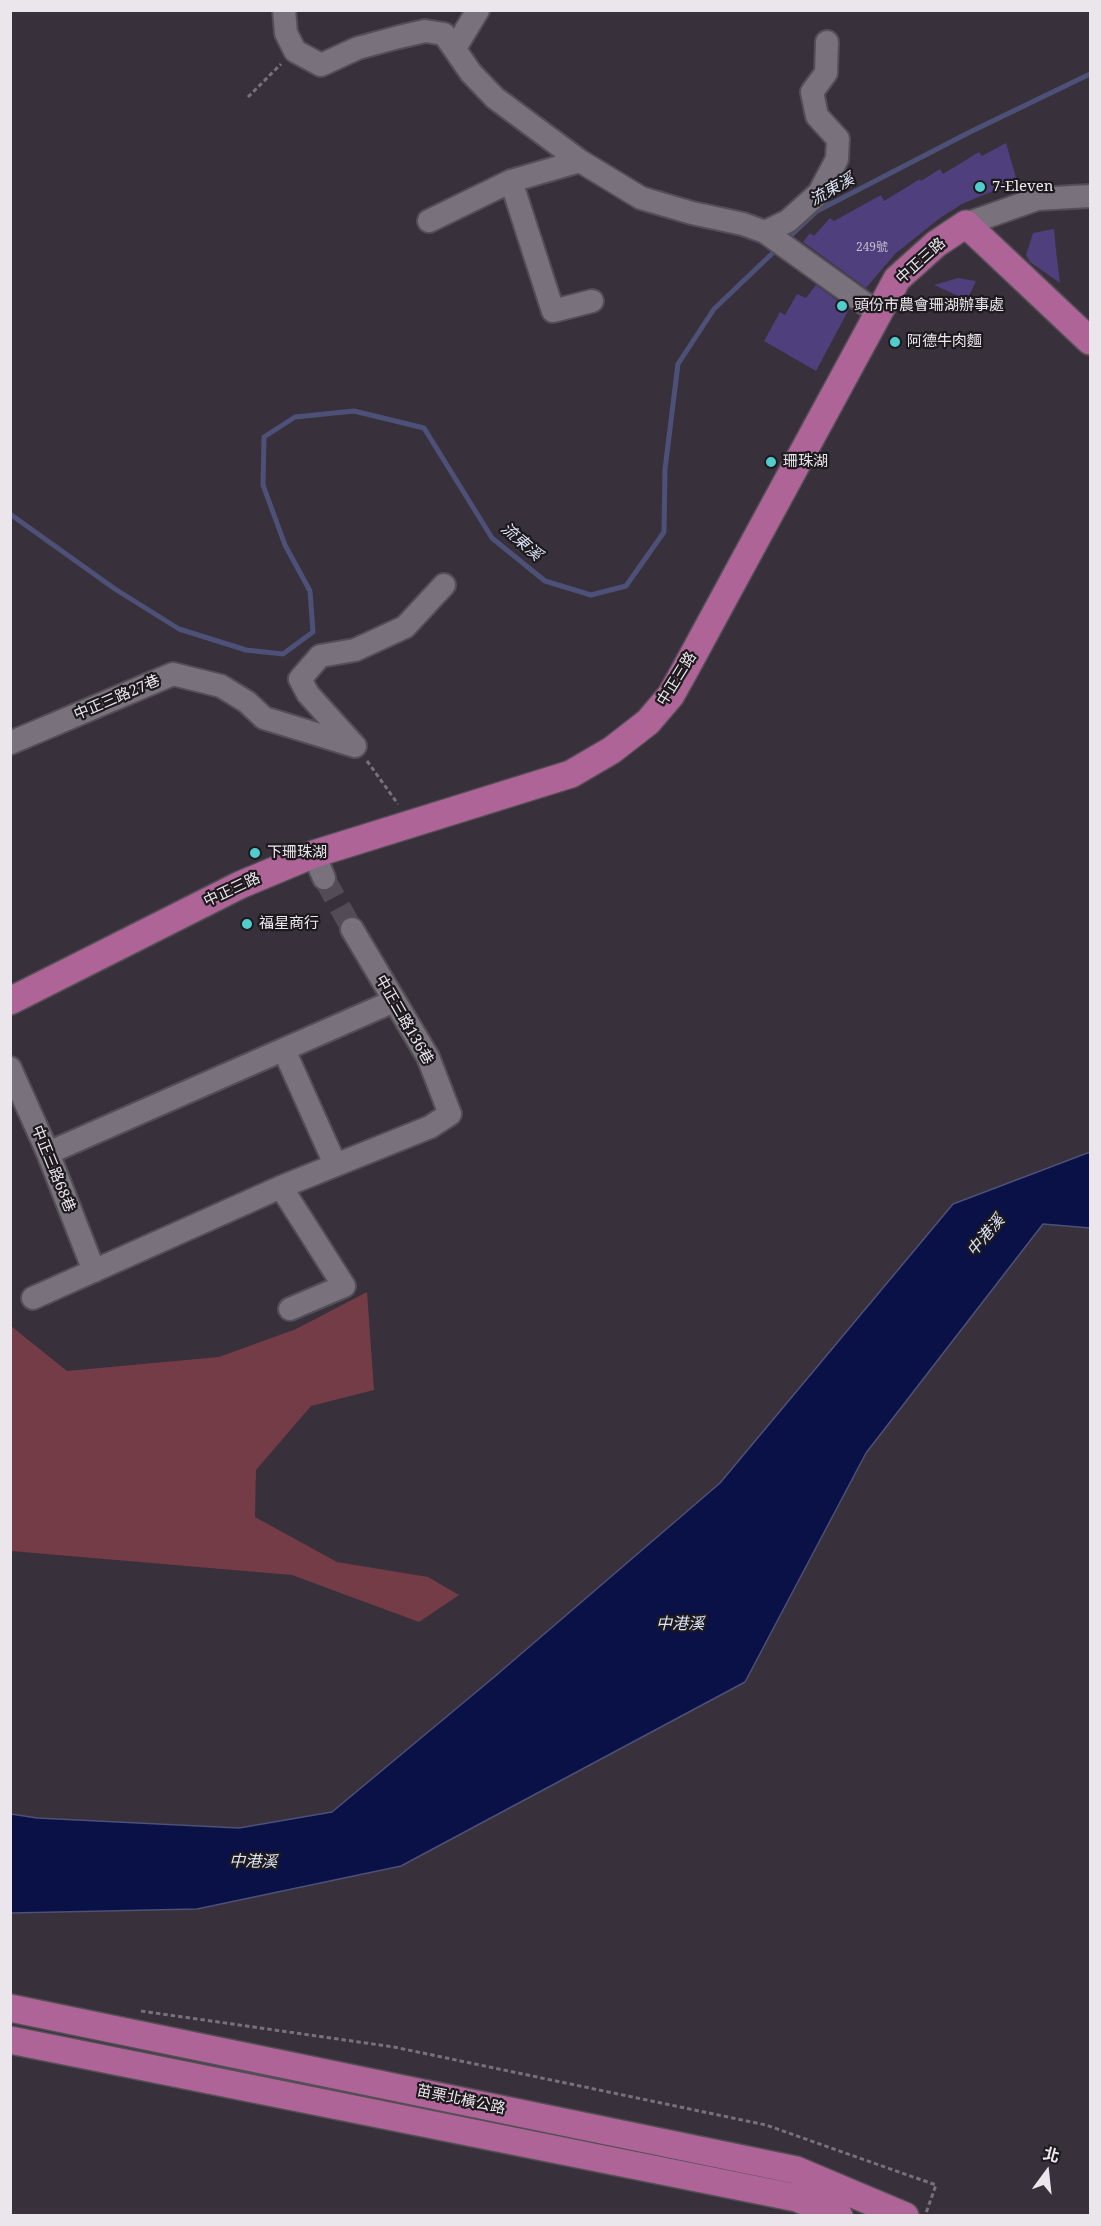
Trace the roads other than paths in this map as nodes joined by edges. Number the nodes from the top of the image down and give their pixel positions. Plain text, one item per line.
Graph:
1 (284, 10) edge
2 (478, 10) edge
3 (827, 42) dead end
4 (455, 48) junction
5 (580, 160) junction
6 (512, 181) junction
7 (1090, 196) edge
8 (429, 221) dead end
9 (966, 224) junction
10 (765, 232) junction
11 (592, 301) dead end
12 (878, 313) junction
13 (1090, 341) edge
14 (444, 585) dead end
15 (10, 743) edge
16 (314, 854) junction
17 (324, 878) tunnel mouth
18 (352, 929) tunnel mouth
19 (10, 1001) edge
20 (394, 1001) junction
21 (284, 1050) junction
22 (10, 1068) edge
23 (48, 1153) junction
24 (335, 1164) junction
25 (281, 1187) junction
26 (94, 1271) junction
27 (33, 1298) dead end
28 (290, 1309) dead end
29 (10, 2008) edge
30 (10, 2040) edge
31 (839, 2216) edge
32 (905, 2216) edge

1 - 4 street
2 - 4 street
3 - 10 street
4 - 5 street
5 - 6 street
5 - 10 street
6 - 8 street
6 - 11 street
7 - 9 street
9 - 12 main road, 中正三路
9 - 13 main road
10 - 12 street
12 - 16 main road, 中正三路
14 - 15 street, 中正三路27巷
16 - 17 street
16 - 19 main road, 中正三路
18 - 20 street, 中正三路136巷
20 - 21 street
20 - 24 street, 中正三路136巷
21 - 23 street
21 - 24 street
22 - 23 street, 中正三路68巷
23 - 26 street, 中正三路68巷
24 - 25 street
25 - 26 street
25 - 28 street
26 - 27 street
29 - 32 main road, 苗栗北橫公路
30 - 31 main road, 苗栗北橫公路

